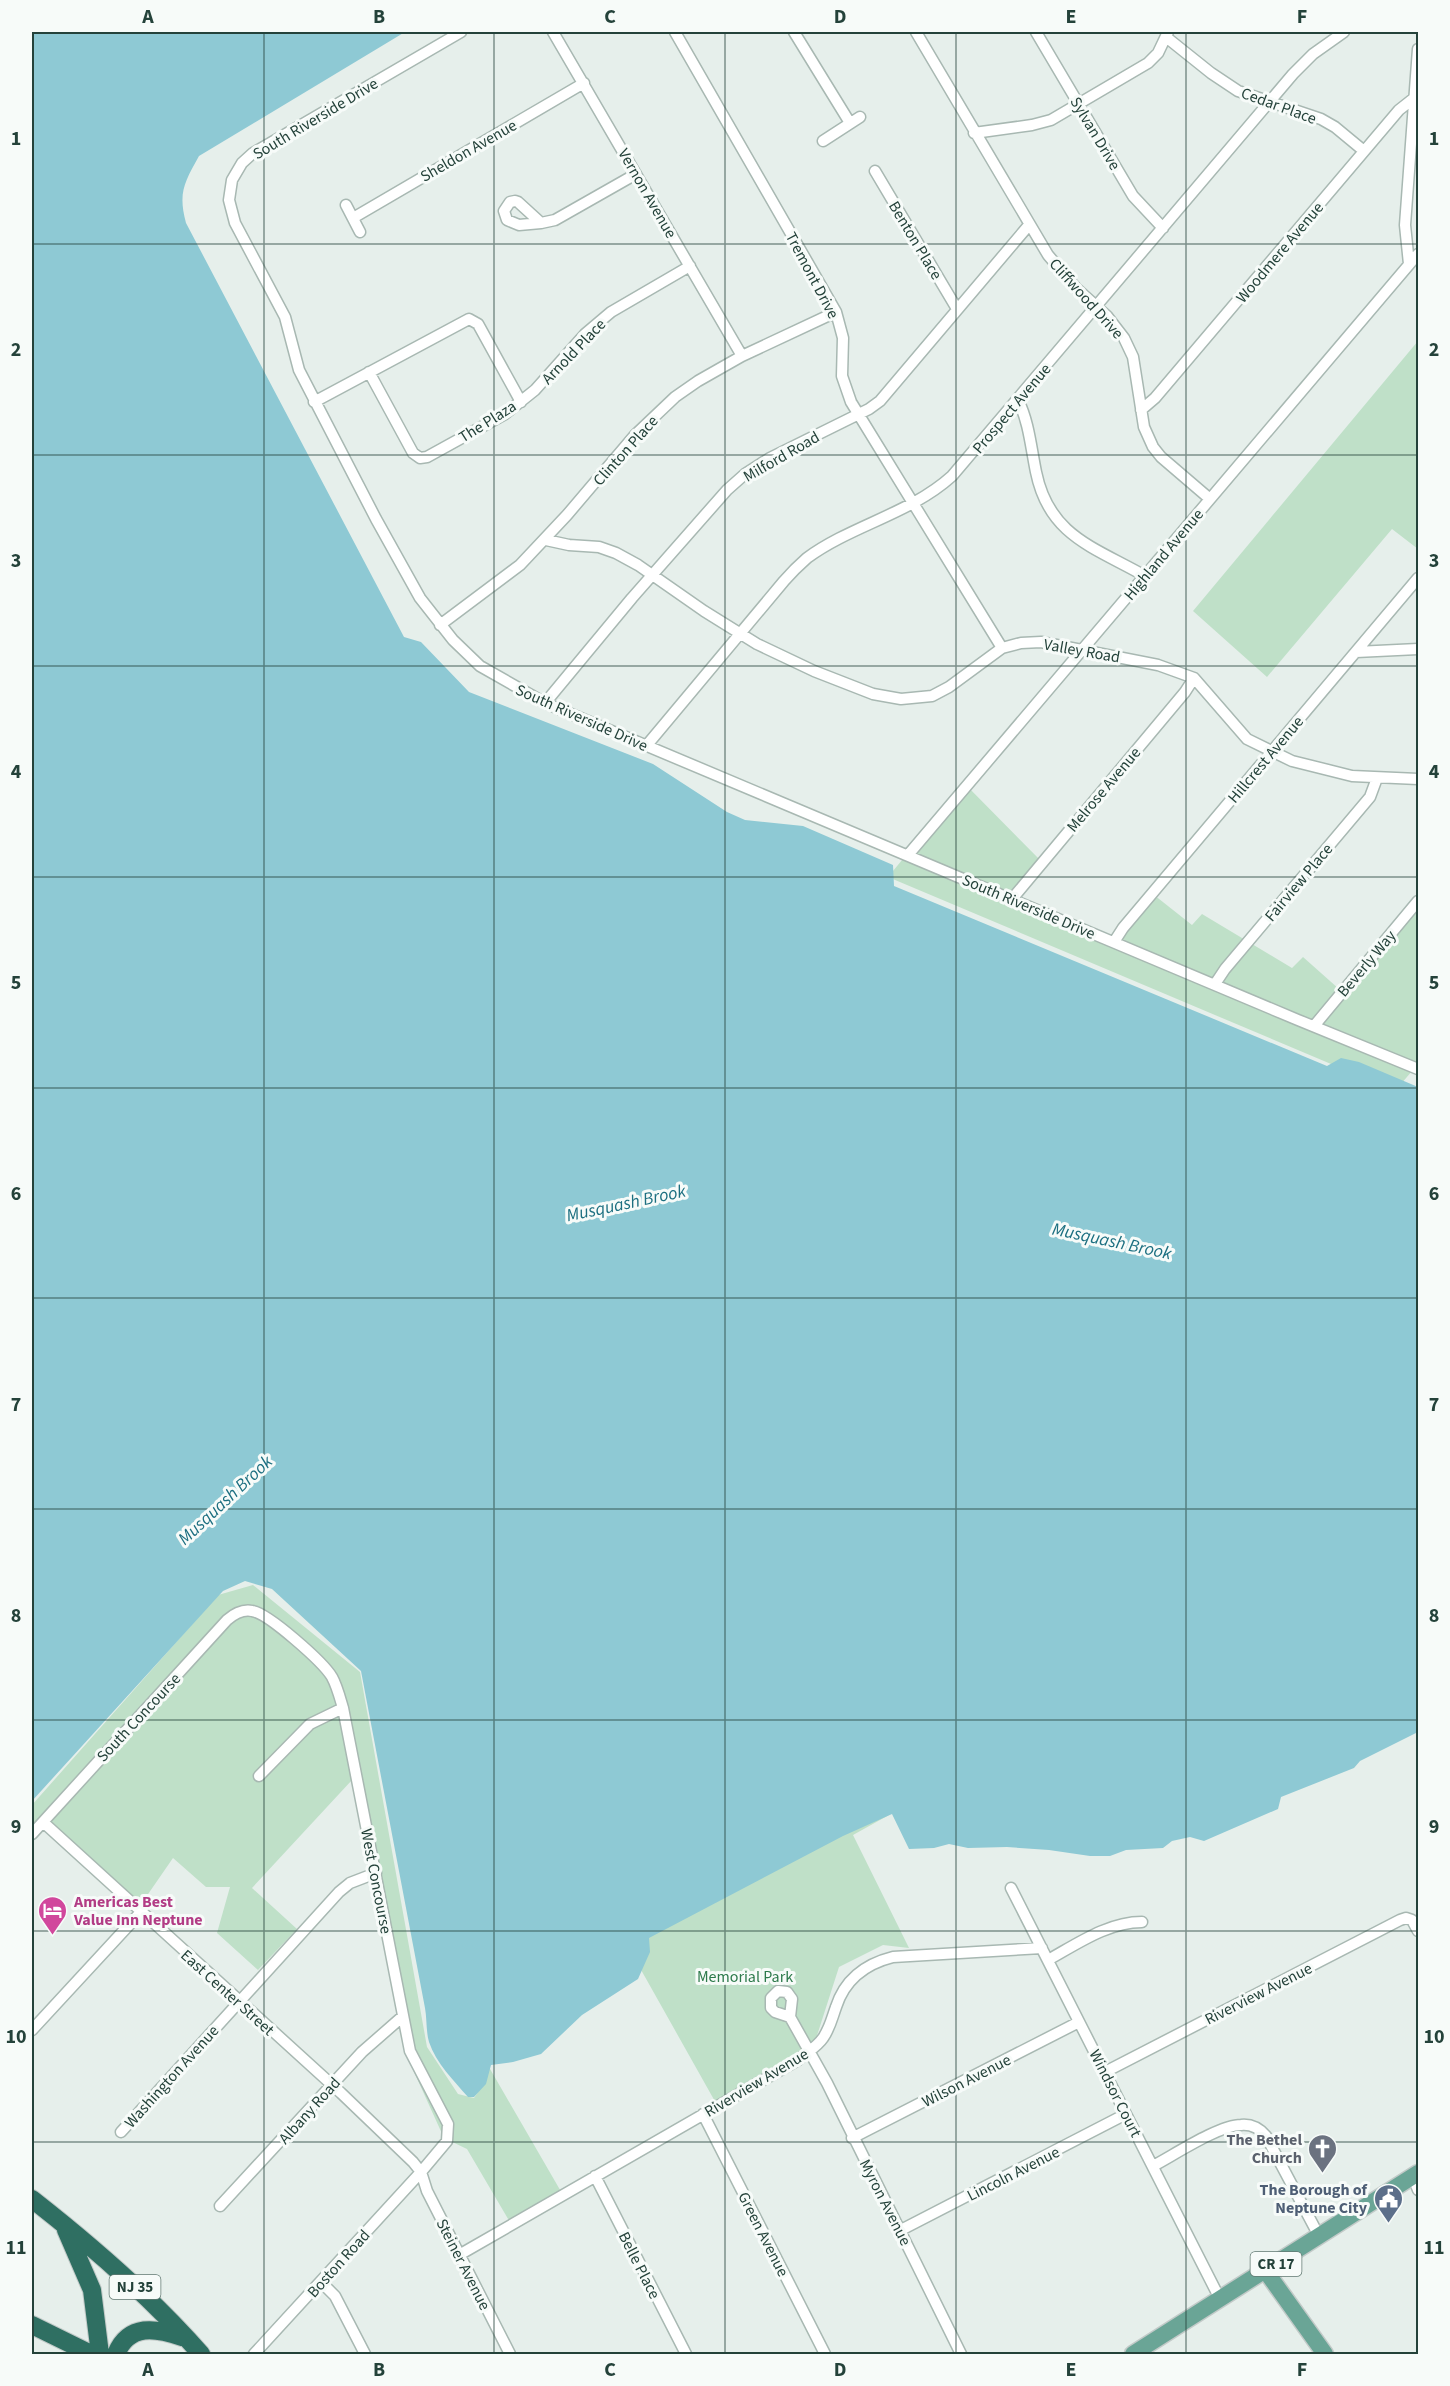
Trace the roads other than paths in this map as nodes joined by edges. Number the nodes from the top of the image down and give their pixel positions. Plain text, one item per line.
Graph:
1 (461, 32) edge
2 (553, 32) edge
3 (675, 32) edge
4 (794, 32) edge
5 (916, 32) edge
6 (1036, 32) edge
7 (1344, 32) edge
8 (1167, 34) edge
9 (1419, 49) edge
10 (584, 83) junction
11 (1417, 97) edge
12 (1268, 103) junction
13 (1079, 105) junction
14 (860, 117) dead end
15 (850, 123) junction
16 (974, 133) junction
17 (823, 141) dead end
18 (1364, 151) junction
19 (875, 171) dead end
20 (636, 174) junction
21 (346, 205) dead end
22 (353, 218) junction
23 (541, 222) dead end
24 (1029, 225) junction
25 (1163, 228) junction
26 (360, 232) dead end
27 (1419, 254) edge
28 (1409, 264) junction
29 (690, 266) junction
30 (1096, 306) junction
31 (957, 309) junction
32 (836, 312) junction
33 (742, 356) junction
34 (369, 372) junction
35 (1018, 400) junction
36 (314, 402) junction
37 (521, 402) junction
38 (1141, 410) junction
39 (858, 414) junction
40 (1210, 498) junction
41 (913, 503) junction
42 (546, 540) junction
43 (652, 575) junction
44 (1145, 576) junction
45 (1419, 578) edge
46 (440, 625) junction
47 (740, 633) junction
48 (1002, 648) junction
49 (1419, 649) edge
50 (1081, 650) junction
51 (1356, 652) junction
52 (1194, 678) junction
53 (545, 704) junction
54 (647, 746) junction
55 (1271, 752) junction
56 (1377, 778) junction
57 (1419, 779) edge
58 (908, 855) junction
59 (1012, 899) junction
60 (1419, 901) edge
61 (1114, 942) junction
62 (1215, 984) junction
63 (1314, 1026) junction
64 (1419, 1069) edge
65 (252, 1611) joint
66 (343, 1708) junction
67 (259, 1776) dead end
68 (43, 1822) junction
69 (32, 1834) edge
70 (376, 1873) junction
71 (1011, 1888) dead end
72 (141, 1912) junction
73 (1142, 1922) dead end
74 (1419, 1931) edge
75 (1042, 1948) junction
76 (1048, 1960) junction
77 (238, 2002) junction
78 (402, 2017) junction
79 (790, 2017) dead end
80 (1079, 2022) junction
81 (32, 2031) edge
82 (809, 2051) junction
83 (1105, 2072) junction
84 (331, 2085) junction
85 (703, 2114) junction
86 (1126, 2114) junction
87 (121, 2132) dead end
88 (852, 2138) junction
89 (413, 2162) joint
90 (1153, 2166) junction
91 (421, 2172) junction
92 (595, 2176) junction
93 (1417, 2180) edge
94 (32, 2199) edge
95 (220, 2206) dead end
96 (64, 2225) junction
97 (899, 2231) junction
98 (1319, 2236) junction
99 (459, 2255) junction
100 (1265, 2270) junction
101 (321, 2282) junction
102 (1220, 2299) junction
103 (32, 2325) edge
104 (184, 2337) junction
105 (92, 2353) edge
106 (116, 2355) edge
107 (201, 2355) edge
108 (254, 2355) edge
109 (365, 2355) edge
110 (510, 2355) edge
111 (686, 2355) edge
112 (825, 2355) edge
113 (961, 2355) edge
114 (1133, 2355) edge
115 (1325, 2355) edge

1 - 36 street, South Riverside Drive
2 - 10 street, Vernon Avenue
3 - 32 street, Tremont Drive
4 - 15 street
5 - 16 street, Cliffwood Drive
6 - 13 street, Sylvan Drive
7 - 12 street, Prospect Avenue
8 - 12 street, Cedar Place
8 - 13 street
9 - 11 street
10 - 20 street, Vernon Avenue
10 - 22 street, Sheldon Avenue
11 - 18 street, Woodmere Avenue
11 - 28 street
12 - 18 street, Cedar Place
12 - 25 street, Prospect Avenue
13 - 16 street
13 - 25 street, Sylvan Drive
14 - 15 street
15 - 17 street
16 - 24 street, Cliffwood Drive
18 - 38 street, Woodmere Avenue
19 - 31 street, Benton Place
20 - 23 street
20 - 29 street, Vernon Avenue
21 - 22 street
22 - 26 street
24 - 30 street, Cliffwood Drive
24 - 31 street, Milford Road
25 - 30 street, Prospect Avenue
27 - 28 street, Highland Avenue
28 - 40 street, Highland Avenue
29 - 33 street, Vernon Avenue
29 - 37 street, Arnold Place
30 - 35 street, Prospect Avenue
30 - 38 street, Cliffwood Drive
31 - 39 street, Milford Road
32 - 33 street, Clinton Place
32 - 39 street, Tremont Drive
33 - 42 street, Clinton Place
34 - 36 street, The Plaza
34 - 37 street, The Plaza
34 - 37 street, The Plaza
35 - 41 street, Prospect Avenue
35 - 44 street
36 - 46 street, South Riverside Drive
38 - 40 street, Cliffwood Drive
39 - 41 street, Tremont Drive
39 - 43 street, Milford Road
40 - 44 street, Highland Avenue
41 - 47 street, Prospect Avenue
41 - 48 street, Tremont Drive
42 - 43 street, Valley Road
42 - 46 street, Clinton Place
43 - 47 street, Valley Road
43 - 53 street, Milford Road
44 - 50 street, Highland Avenue
45 - 51 street, Hillcrest Avenue
46 - 53 street, South Riverside Drive
47 - 48 street, Valley Road
47 - 54 street, Prospect Avenue
48 - 50 street, Valley Road
49 - 51 street
50 - 52 street, Valley Road
50 - 58 street, Highland Avenue
51 - 55 street, Hillcrest Avenue
52 - 55 street, Valley Road
52 - 59 street, Melrose Avenue
53 - 54 street, South Riverside Drive
54 - 58 street, South Riverside Drive
55 - 56 street, Valley Road
55 - 61 street, Hillcrest Avenue
56 - 57 street, Valley Road
56 - 62 street, Fairview Place
58 - 59 street, South Riverside Drive
59 - 61 street, South Riverside Drive
60 - 63 street, Beverly Way
61 - 62 street, South Riverside Drive
62 - 63 street, South Riverside Drive
63 - 64 street, South Riverside Drive
65 - 66 street, West Concourse
65 - 68 street, South Concourse
66 - 67 street
66 - 70 street, West Concourse
68 - 69 street, South Concourse
68 - 72 street, East Center Street
70 - 77 street, Washington Avenue
70 - 78 street, West Concourse
71 - 75 street, Windsor Court
72 - 77 street, East Center Street
72 - 81 street
73 - 76 street
74 - 83 street, Riverview Avenue
75 - 76 street, Windsor Court
75 - 82 street, Riverview Avenue
76 - 80 street, Windsor Court
77 - 84 street, East Center Street
77 - 87 street, Washington Avenue
78 - 84 street, Albany Road
78 - 91 street, West Concourse
79 - 82 street, Myron Avenue
80 - 83 street, Windsor Court
80 - 88 street, Wilson Avenue
82 - 85 street, Riverview Avenue
82 - 88 street, Myron Avenue
83 - 86 street, Windsor Court
84 - 89 street, East Center Street
84 - 95 street, Albany Road
85 - 92 street, Riverview Avenue
85 - 112 street, Green Avenue
86 - 90 street, Windsor Court
86 - 97 street, Lincoln Avenue
88 - 97 street, Myron Avenue
89 - 91 street, Steiner Avenue
90 - 98 street
90 - 102 street, Windsor Court
91 - 99 street, Steiner Avenue
91 - 101 street, Boston Road
92 - 99 street, Riverview Avenue
92 - 111 street, Belle Place
93 - 98 main road, CR 17
94 - 96 highway, NJ 35
96 - 104 highway, NJ 35
96 - 105 highway
97 - 113 street, Myron Avenue
98 - 100 main road, CR 17
99 - 110 street, Steiner Avenue
100 - 102 main road, CR 17
100 - 115 main road
101 - 108 street, Boston Road
101 - 109 street
102 - 114 main road, CR 17
103 - 105 highway
104 - 106 highway
104 - 107 highway, NJ 35

